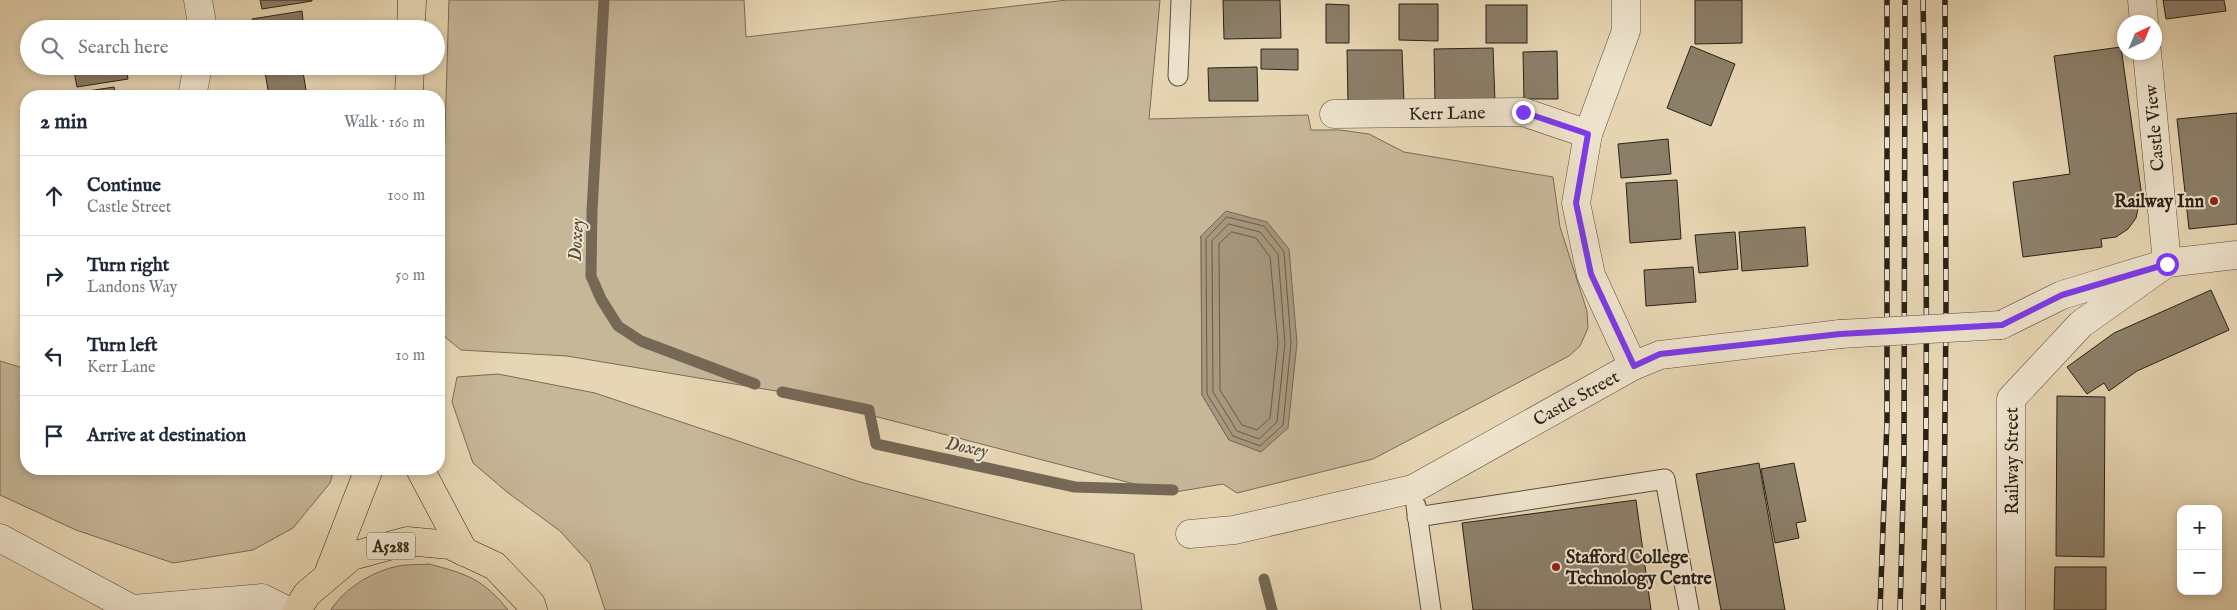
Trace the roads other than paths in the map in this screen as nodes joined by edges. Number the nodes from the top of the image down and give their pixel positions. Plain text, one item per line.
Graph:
1 (198, 0) edge
2 (412, 0) edge
3 (1181, 0) edge
4 (1626, 0) edge
5 (2142, 0) edge
6 (2143, 15) edge
7 (201, 20) edge
8 (411, 20) edge
9 (2148, 60) edge
10 (196, 75) edge
11 (410, 75) edge
12 (1178, 76) dead end
13 (193, 90) edge
14 (409, 90) edge
15 (1334, 114) dead end
16 (1588, 134) junction
17 (2236, 261) edge
18 (2167, 264) junction
19 (1634, 366) junction
20 (367, 475) edge
21 (423, 475) edge
22 (1413, 490) junction
23 (1418, 517) junction
24 (1190, 534) dead end
25 (0, 538) edge
26 (464, 552) junction
27 (326, 578) junction
28 (133, 610) edge
29 (286, 610) edge
30 (296, 610) edge
31 (533, 610) edge
32 (1431, 610) edge
33 (1689, 610) edge
34 (2012, 610) edge

1 - 7 street
2 - 8 main road
3 - 12 lane
4 - 16 street
5 - 6 street
9 - 18 street, Castle View
10 - 13 street
11 - 14 main road
15 - 16 street, Kerr Lane
16 - 19 street
17 - 18 street, Castle Street
18 - 19 street, Castle Street, bridge
18 - 34 street, Railway Street
19 - 22 street, Castle Street
20 - 27 main road, A5288
21 - 26 main road
22 - 23 lane
22 - 24 street, Castle Street
23 - 32 lane
23 - 33 lane
25 - 28 street
26 - 27 main road, A5288
26 - 31 main road, A5288
27 - 30 main road, A5288
28 - 29 street

